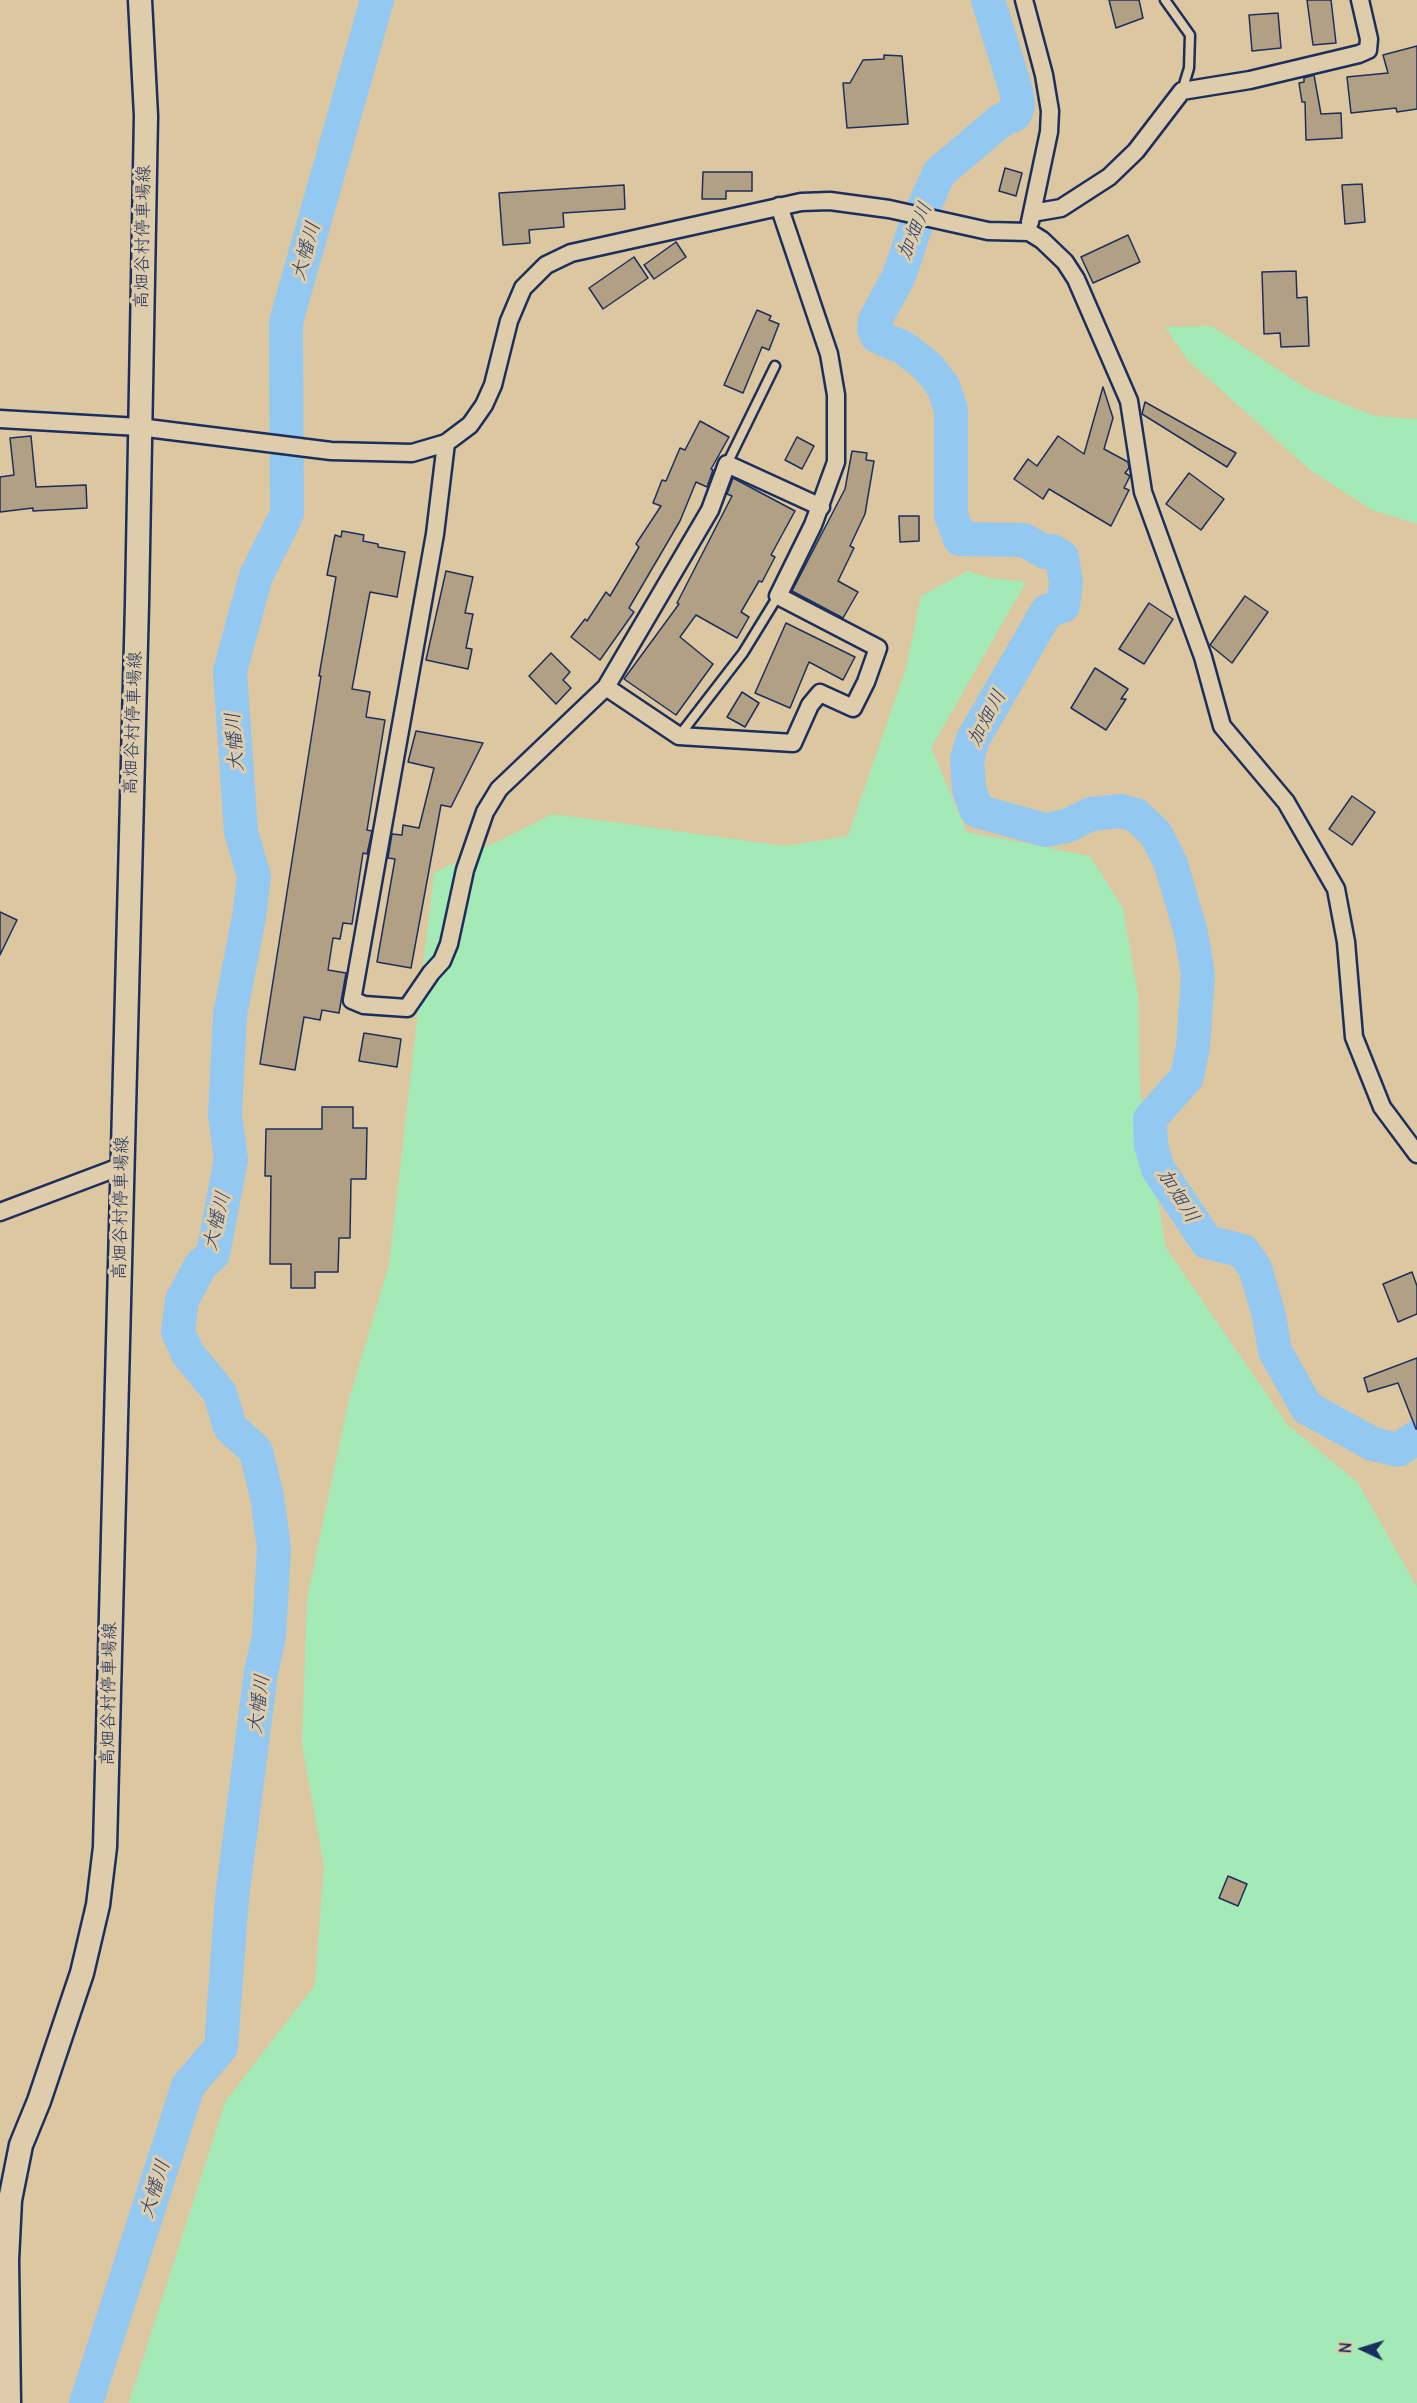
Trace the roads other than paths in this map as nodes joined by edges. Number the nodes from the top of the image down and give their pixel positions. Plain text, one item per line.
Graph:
1 (140, 0) edge
2 (1024, 0) edge
3 (1165, 0) edge
4 (1360, 0) edge
5 (1182, 91) junction
6 (779, 206) junction
7 (1032, 213) junction
8 (1029, 232) junction
9 (775, 366) dead end
10 (0, 419) edge
11 (139, 427) junction
12 (446, 443) junction
13 (727, 464) junction
14 (821, 507) junction
15 (778, 596) junction
16 (606, 687) junction
17 (679, 736) junction
18 (1417, 1154) edge
19 (122, 1166) junction
20 (0, 1212) edge
21 (9, 2403) edge

1 - 11 main road, 高畑谷村停車場線
2 - 7 street
3 - 5 lane
4 - 5 street
5 - 7 street
6 - 8 street
6 - 12 street
6 - 14 street
7 - 8 street
8 - 18 street
9 - 13 lane
10 - 11 street
11 - 12 street
11 - 19 main road, 高畑谷村停車場線
12 - 16 street
13 - 14 street
13 - 16 street
14 - 15 street
15 - 17 lane
15 - 17 street
16 - 17 street
19 - 20 street
19 - 21 main road, 高畑谷村停車場線

